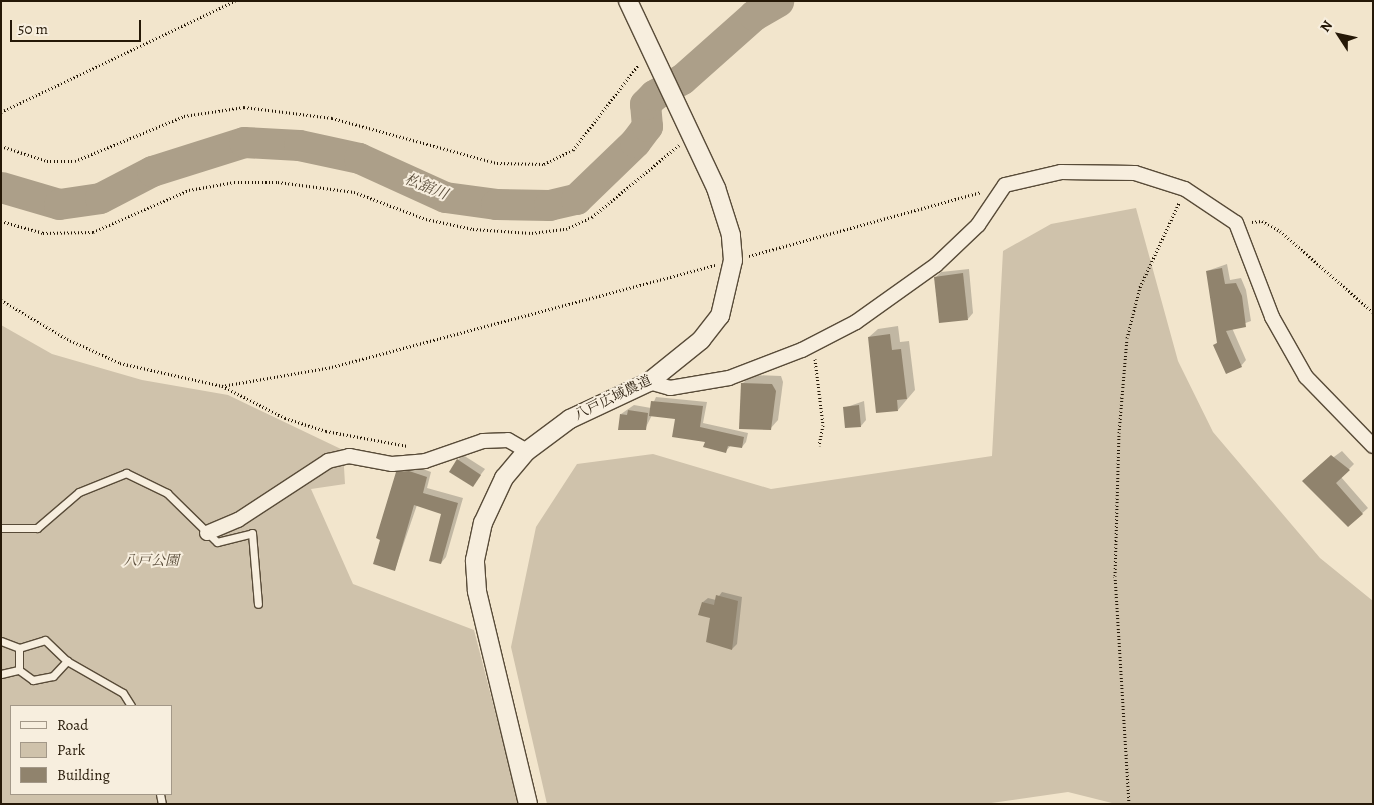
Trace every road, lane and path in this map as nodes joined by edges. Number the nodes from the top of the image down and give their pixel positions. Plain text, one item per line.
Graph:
1 (235, 1) edge
2 (628, 1) edge
3 (654, 55) junction
4 (1, 112) edge
5 (691, 134) junction
6 (1, 146) edge
7 (1005, 185) junction
8 (1185, 188) junction
9 (1, 221) edge
10 (1236, 223) junction
11 (732, 260) junction
12 (1, 300) edge
13 (1373, 312) edge
14 (813, 344) junction
15 (649, 382) junction
16 (222, 386) junction
17 (819, 446) dead end
18 (1373, 446) edge
19 (417, 448) dead end
20 (527, 451) junction
21 (1, 528) edge
22 (207, 533) junction
23 (258, 604) dead end
24 (1, 641) edge
25 (19, 648) junction
26 (67, 661) junction
27 (19, 670) junction
28 (1, 674) edge
29 (130, 705) edge
30 (528, 804) edge
31 (1129, 804) edge

1 - 4 path
2 - 3 street, 八戸広域農道
3 - 5 street, 八戸広域農道
3 - 6 path
5 - 9 path
5 - 11 street, 八戸広域農道
7 - 8 street
7 - 11 path
7 - 14 street
8 - 10 street
8 - 31 path
10 - 13 path
10 - 18 street
11 - 15 street, 八戸広域農道
11 - 16 path
12 - 16 path
14 - 15 street
14 - 17 path
15 - 20 street, 八戸広域農道
16 - 19 path
20 - 22 street
20 - 30 street, 八戸広域農道
21 - 22 lane
22 - 23 lane
24 - 25 lane
25 - 26 lane
25 - 27 lane
26 - 27 lane
26 - 29 lane
27 - 28 lane

